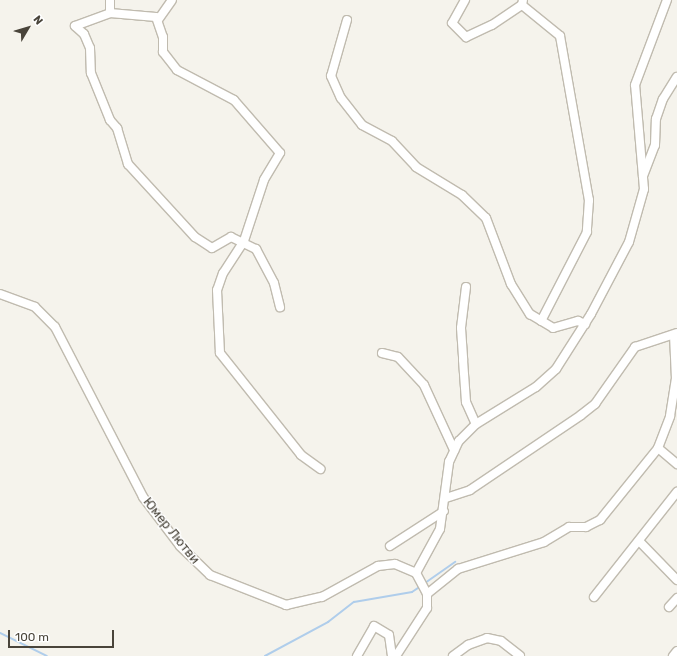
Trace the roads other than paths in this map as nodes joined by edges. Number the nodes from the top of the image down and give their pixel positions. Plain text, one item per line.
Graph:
1 (110, 0) edge
2 (172, 0) edge
3 (466, 0) edge
4 (667, 0) edge
5 (523, 3) edge
6 (110, 13) junction
7 (158, 20) junction
8 (347, 20) dead end
9 (677, 77) edge
10 (643, 176) junction
11 (244, 241) junction
12 (466, 287) dead end
13 (0, 294) edge
14 (280, 307) dead end
15 (541, 321) junction
16 (586, 324) junction
17 (675, 334) edge
18 (382, 353) dead end
19 (476, 424) junction
20 (658, 448) junction
21 (454, 450) junction
22 (677, 464) edge
23 (320, 469) dead end
24 (677, 492) edge
25 (446, 498) junction
26 (444, 511) junction
27 (640, 542) junction
28 (390, 546) dead end
29 (416, 573) junction
30 (677, 580) edge
31 (425, 588) junction
32 (594, 597) dead end
33 (677, 598) edge
34 (668, 607) dead end
35 (677, 651) edge
36 (358, 656) edge
37 (392, 656) edge
38 (396, 656) edge
39 (453, 656) edge
40 (520, 656) edge
41 (673, 656) edge

1 - 6 street
2 - 7 street
3 - 5 street
4 - 10 street
5 - 15 street
6 - 7 street
6 - 11 street
7 - 11 street
8 - 15 street
9 - 10 street
10 - 16 street
11 - 14 street
11 - 23 street
12 - 19 street
13 - 29 street, Юмер Лютви
15 - 16 street
16 - 19 street
17 - 20 street
17 - 25 street
18 - 21 street
19 - 21 street
20 - 22 street
20 - 31 street
21 - 25 street
24 - 27 street
25 - 26 street
26 - 28 street
26 - 29 street
27 - 30 street
27 - 32 street
29 - 31 street, Юмер Лютви
31 - 38 street
33 - 34 street
35 - 41 street
36 - 37 street
39 - 40 street

